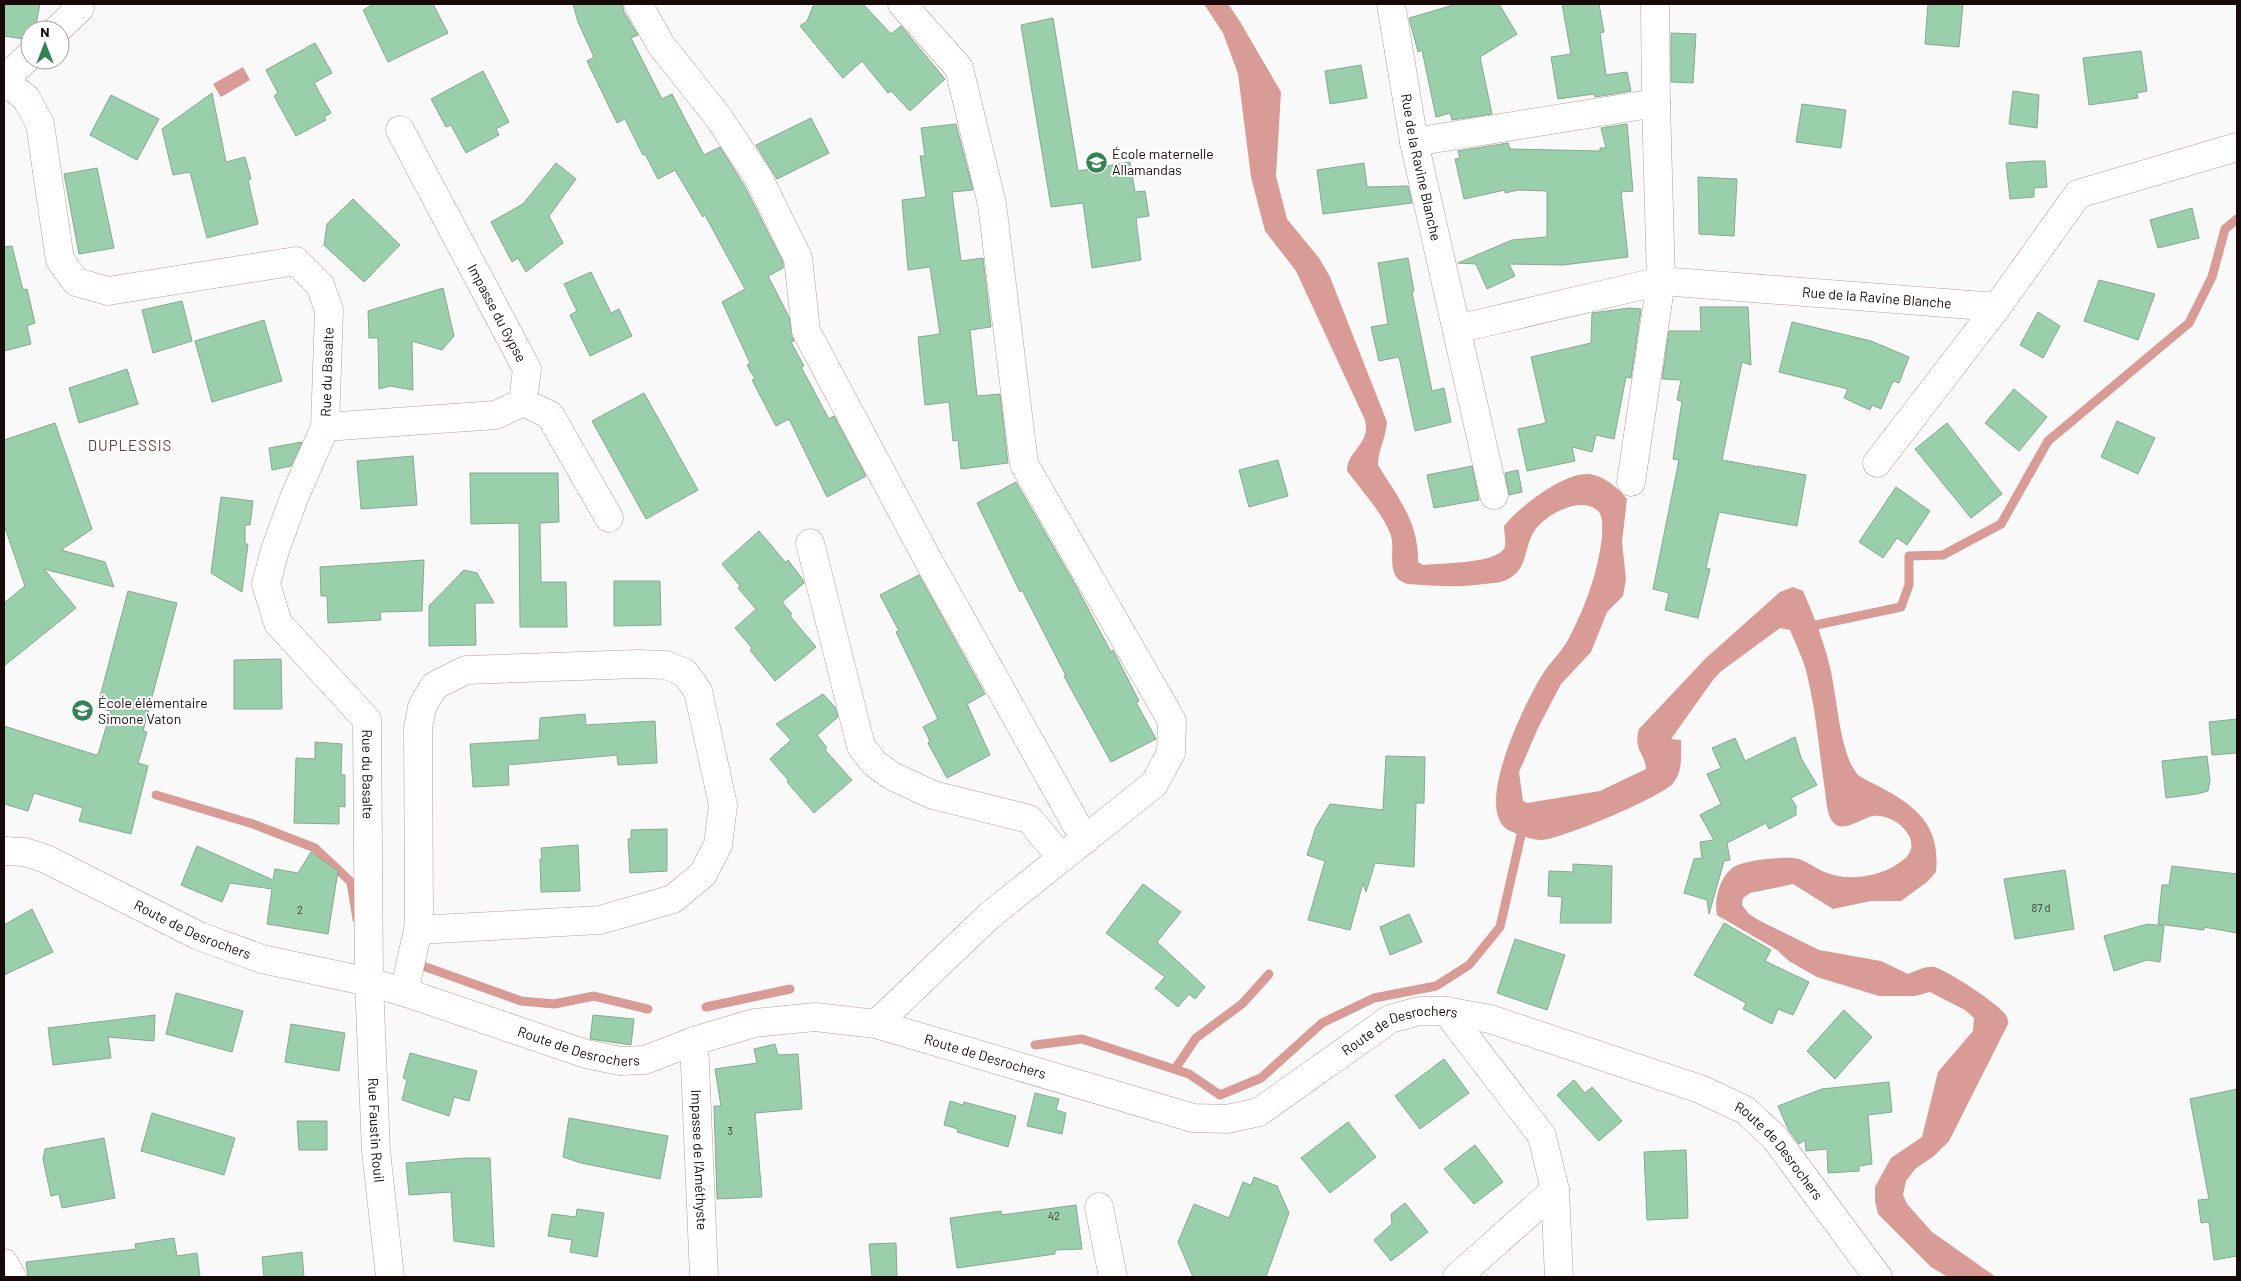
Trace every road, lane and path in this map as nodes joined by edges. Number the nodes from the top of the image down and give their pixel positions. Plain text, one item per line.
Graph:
1 (75, 4) edge
2 (638, 4) edge
3 (902, 4) edge
4 (1391, 4) edge
5 (1655, 4) edge
6 (67, 20) edge
7 (20, 65) edge
8 (4, 80) edge
9 (1656, 103) junction
10 (400, 130) dead end
11 (1414, 142) junction
12 (2237, 147) edge
13 (1661, 281) junction
14 (1997, 307) junction
15 (1457, 329) junction
16 (523, 402) junction
17 (325, 427) junction
18 (1877, 463) dead end
19 (1631, 482) dead end
20 (1494, 495) dead end
21 (609, 518) dead end
22 (810, 543) dead end
23 (1085, 840) junction
24 (4, 851) edge
25 (1062, 858) junction
26 (418, 930) junction
27 (369, 982) junction
28 (404, 992) junction
29 (1446, 1011) junction
30 (876, 1024) junction
31 (694, 1041) junction
32 (1555, 1190) junction
33 (1099, 1207) dead end
34 (4, 1263) edge
35 (1106, 1276) edge
36 (12, 1277) edge
37 (390, 1277) edge
38 (704, 1277) edge
39 (1458, 1277) edge
40 (1559, 1277) edge
41 (1878, 1277) edge

1 - 6 street
2 - 23 street
3 - 23 street
4 - 11 street, Rue de la Ravine Blanche
5 - 9 street
7 - 8 street
8 - 17 street, Rue du Basalte
9 - 11 street
9 - 13 street
10 - 16 street, Impasse du Gypse
11 - 15 street, Rue de la Ravine Blanche
12 - 14 street
13 - 14 street, Rue de la Ravine Blanche
13 - 15 street, Rue de la Ravine Blanche
13 - 19 street
14 - 18 street
15 - 20 street, Rue de la Ravine Blanche
16 - 17 street
16 - 21 street
17 - 27 street, Rue du Basalte
22 - 25 street
23 - 25 street
24 - 27 street, Route de Desrochers
25 - 30 street
26 - 26 street
26 - 28 street
27 - 28 street, Route de Desrochers
27 - 37 street, Rue Faustin Rouil
28 - 31 street, Route de Desrochers
29 - 30 street, Route de Desrochers
29 - 32 street
29 - 41 street, Route de Desrochers
30 - 31 street, Route de Desrochers
31 - 38 street, Impasse de l'Améthyste
32 - 39 street
32 - 40 street
33 - 35 street
34 - 36 street

